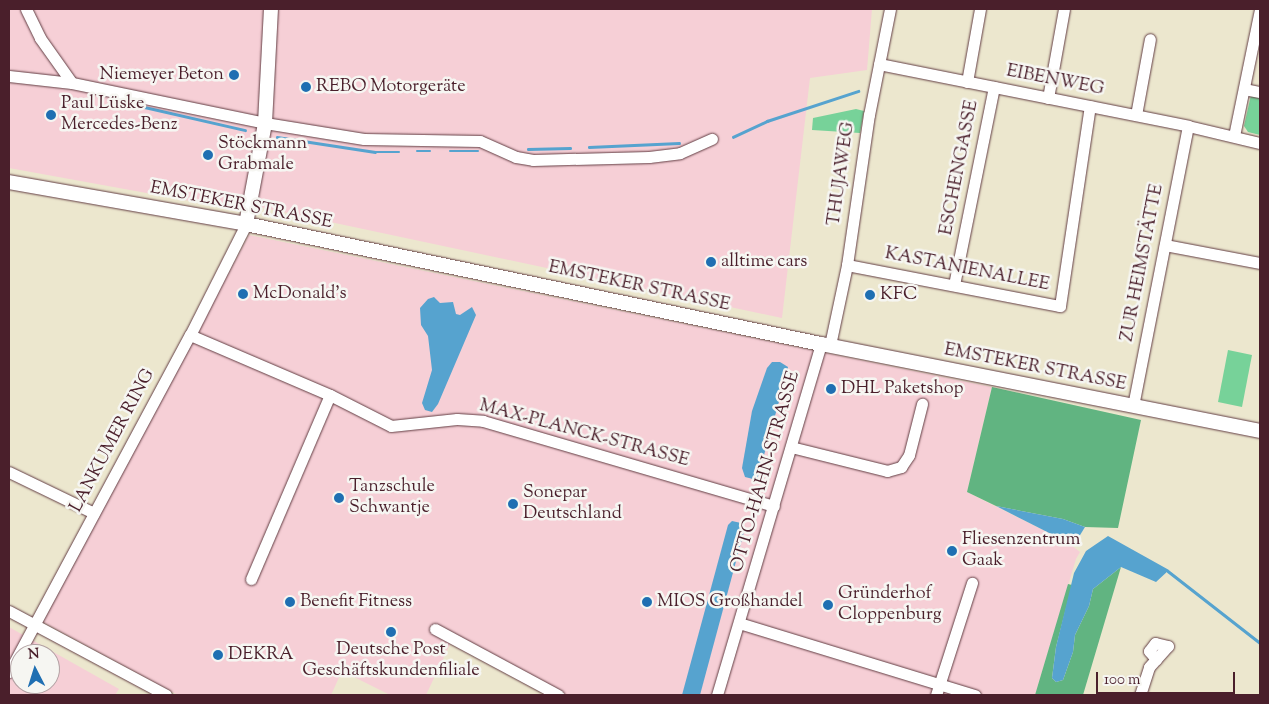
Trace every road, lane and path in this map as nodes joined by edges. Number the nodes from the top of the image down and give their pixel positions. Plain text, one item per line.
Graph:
1 (26, 9) edge
2 (271, 9) edge
3 (890, 9) edge
4 (980, 9) edge
5 (1064, 9) edge
6 (1260, 9) edge
7 (1150, 39) dead end
8 (879, 64) junction
9 (9, 76) edge
10 (967, 82) junction
11 (72, 83) junction
12 (994, 87) junction
13 (1244, 90) junction
14 (1260, 92) edge
15 (1048, 98) junction
16 (1090, 106) junction
17 (1136, 115) junction
18 (266, 123) junction
19 (1188, 126) junction
20 (1234, 136) junction
21 (712, 139) dead end
22 (1260, 143) edge
23 (9, 182) edge
24 (246, 224) junction
25 (1165, 245) junction
26 (1260, 263) edge
27 (847, 265) junction
28 (954, 285) junction
29 (190, 335) junction
30 (826, 345) junction
31 (330, 396) junction
32 (922, 404) dead end
33 (1133, 406) junction
34 (1260, 430) edge
35 (792, 447) junction
36 (9, 472) edge
37 (774, 506) junction
38 (94, 513) junction
39 (251, 579) dead end
40 (972, 583) dead end
41 (9, 611) edge
42 (740, 623) junction
43 (34, 624) junction
44 (435, 629) dead end
45 (1156, 659) dead end
46 (9, 672) edge
47 (938, 690) edge
48 (166, 695) edge
49 (558, 695) edge
50 (717, 695) edge
51 (974, 695) edge
52 (1140, 695) edge

1 - 11 street
2 - 18 street
3 - 8 street, THUJAWEG
4 - 10 street
5 - 15 street
6 - 13 street
7 - 17 street
8 - 10 street, EIBENWEG
8 - 27 street, THUJAWEG
9 - 11 street
10 - 12 street, EIBENWEG
11 - 18 street
12 - 15 street, EIBENWEG
12 - 28 street, ESCHENGASSE
13 - 14 street
13 - 20 street
15 - 16 street, EIBENWEG
16 - 17 street, EIBENWEG
16 - 28 street, KASTANIENALLEE
17 - 19 street, EIBENWEG
18 - 21 street
18 - 24 street
19 - 20 street, EIBENWEG
19 - 25 street, ZUR HEIMSTÄTTE
20 - 22 street, EIBENWEG
23 - 24 street, EMSTEKER STRASSE
24 - 29 street, LANKUMER RING
24 - 30 street, EMSTEKER STRASSE
25 - 26 street
25 - 33 street, ZUR HEIMSTÄTTE
27 - 28 street, KASTANIENALLEE
27 - 30 street, THUJAWEG
29 - 31 street, MAX-PLANCK-STRASSE
29 - 38 street, LANKUMER RING
30 - 33 street, EMSTEKER STRASSE
30 - 35 street, OTTO-HAHN-STRASSE
31 - 37 street, MAX-PLANCK-STRASSE
31 - 39 street
32 - 35 street
33 - 34 street, EMSTEKER STRASSE
35 - 37 street, OTTO-HAHN-STRASSE
36 - 38 street
37 - 42 street, OTTO-HAHN-STRASSE
38 - 43 street, LANKUMER RING
40 - 47 street
41 - 43 street
42 - 47 street
42 - 50 street, OTTO-HAHN-STRASSE
43 - 46 street, LANKUMER RING
43 - 48 street
44 - 49 street
45 - 52 street
47 - 51 street

